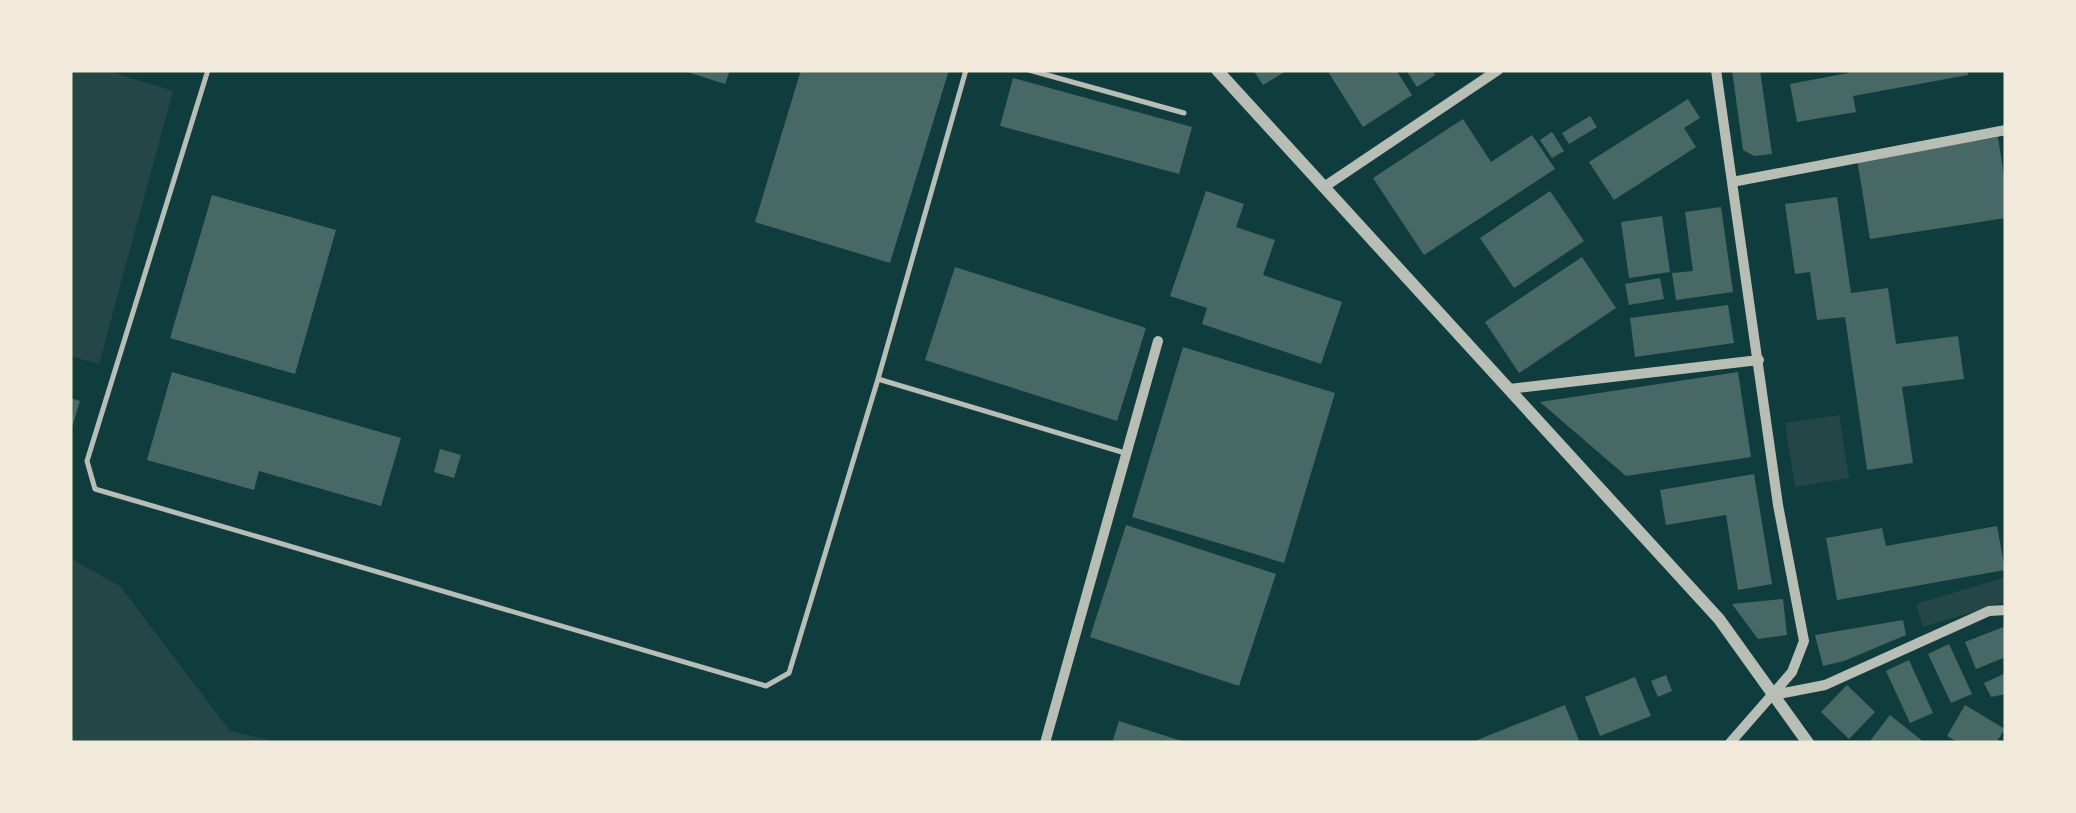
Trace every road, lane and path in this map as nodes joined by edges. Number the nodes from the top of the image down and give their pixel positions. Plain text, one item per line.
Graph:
1 (208, 70) edge
2 (966, 70) edge
3 (1029, 70) edge
4 (1217, 70) edge
5 (1467, 70) edge
6 (1498, 70) edge
7 (1716, 70) edge
8 (1476, 84) junction
9 (1184, 113) dead end
10 (2006, 130) edge
11 (1732, 182) junction
12 (1324, 187) junction
13 (1158, 340) dead end
14 (1759, 360) junction
15 (878, 380) junction
16 (1509, 390) junction
17 (1126, 454) junction
18 (2006, 610) edge
19 (1772, 696) junction
20 (1045, 743) edge
21 (1730, 743) edge
22 (1808, 743) edge

1 - 15 lane
2 - 15 lane
3 - 9 lane
4 - 12 street
5 - 8 street
6 - 8 street
7 - 11 street
8 - 12 street
10 - 11 street
11 - 14 street
12 - 16 street
13 - 17 street
14 - 16 street
14 - 19 street
15 - 17 lane
16 - 19 street
17 - 20 street
18 - 19 street
19 - 21 street
19 - 22 street

